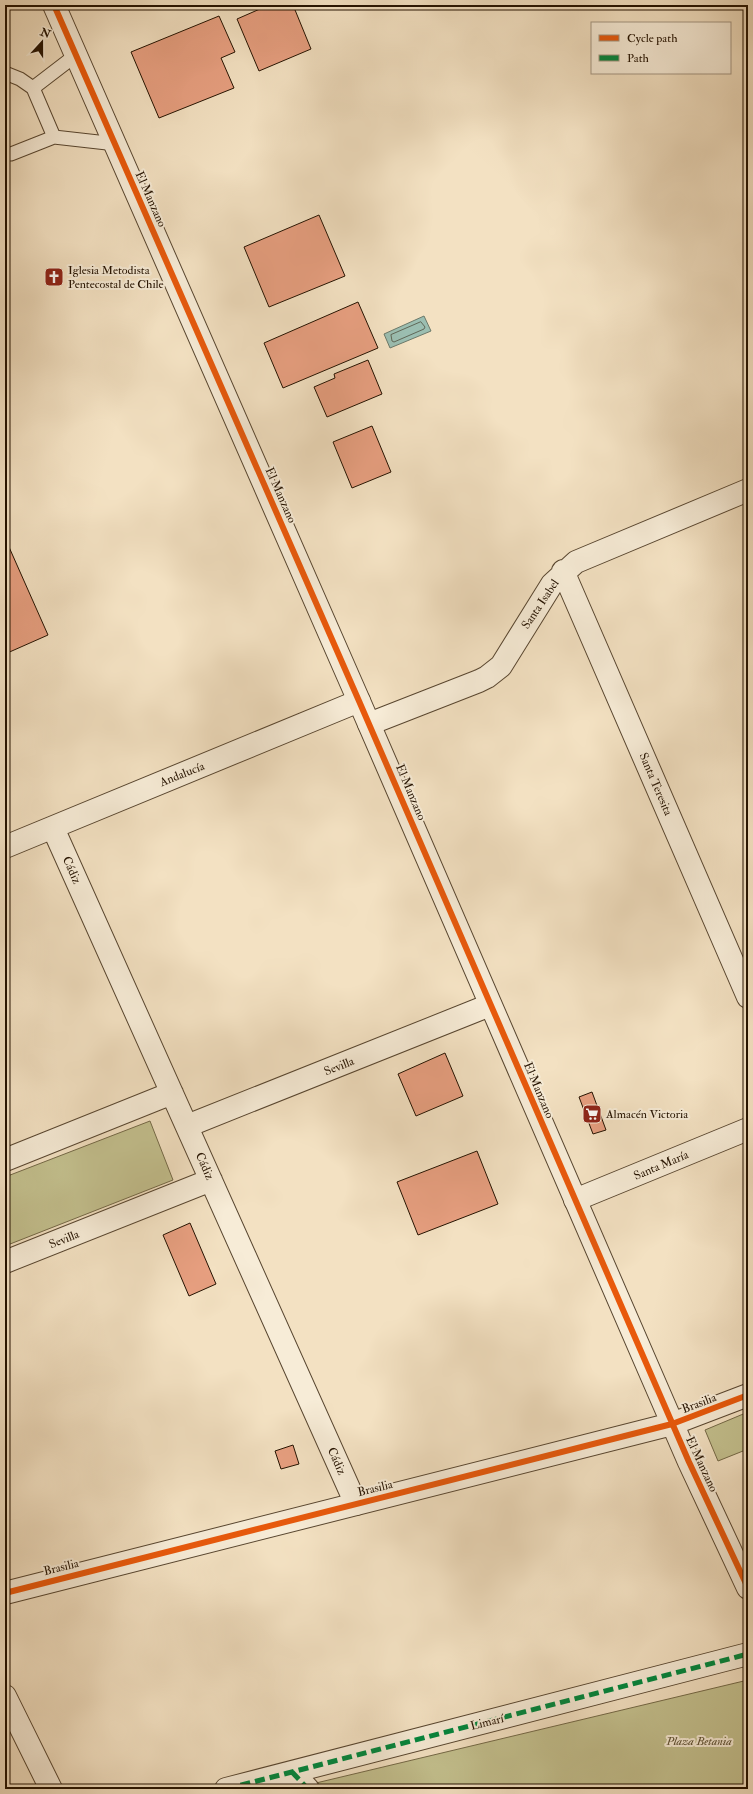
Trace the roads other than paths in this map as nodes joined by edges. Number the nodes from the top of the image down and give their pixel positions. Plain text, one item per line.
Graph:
1 (54, 5) edge
2 (76, 54) junction
3 (5, 73) edge
4 (33, 88) junction
5 (54, 137) junction
6 (116, 144) junction
7 (5, 154) edge
8 (748, 490) edge
9 (563, 572) junction
10 (360, 701) junction
11 (369, 724) junction
12 (53, 828) junction
13 (5, 847) edge
14 (748, 997) edge
15 (490, 1005) junction
16 (172, 1092) junction
17 (187, 1126) junction
18 (748, 1129) edge
19 (5, 1160) edge
20 (211, 1180) junction
21 (575, 1200) junction
22 (5, 1262) edge
23 (748, 1395) edge
24 (672, 1424) junction
25 (356, 1504) junction
26 (748, 1588) edge
27 (5, 1593) edge
28 (748, 1654) edge
29 (5, 1696) edge
30 (292, 1772) junction
31 (51, 1789) edge
32 (226, 1789) edge
33 (308, 1789) edge

1 - 2 street, El Manzano
2 - 4 lane
2 - 6 street, El Manzano
3 - 4 lane
4 - 5 lane
5 - 6 lane
5 - 7 lane
6 - 10 street, El Manzano
8 - 9 street, Santa Isabel
9 - 11 street, Santa Isabel
9 - 14 street, Santa Teresita
10 - 11 street, El Manzano
10 - 12 street, Andalucía
11 - 15 street, El Manzano
12 - 13 street, Andalucía
12 - 16 street, Cádiz
15 - 17 street, Sevilla
15 - 21 street, El Manzano
16 - 17 street, Cádiz
16 - 19 street
17 - 20 street, Cádiz
18 - 21 street, Santa María
20 - 22 street, Sevilla
20 - 25 street, Cádiz
21 - 24 street, El Manzano
23 - 24 street, Brasilia
24 - 25 street, Brasilia
24 - 26 street, El Manzano
25 - 27 street, Brasilia
28 - 30 street, Limarí
29 - 31 street
30 - 32 street, Limarí
30 - 33 street

